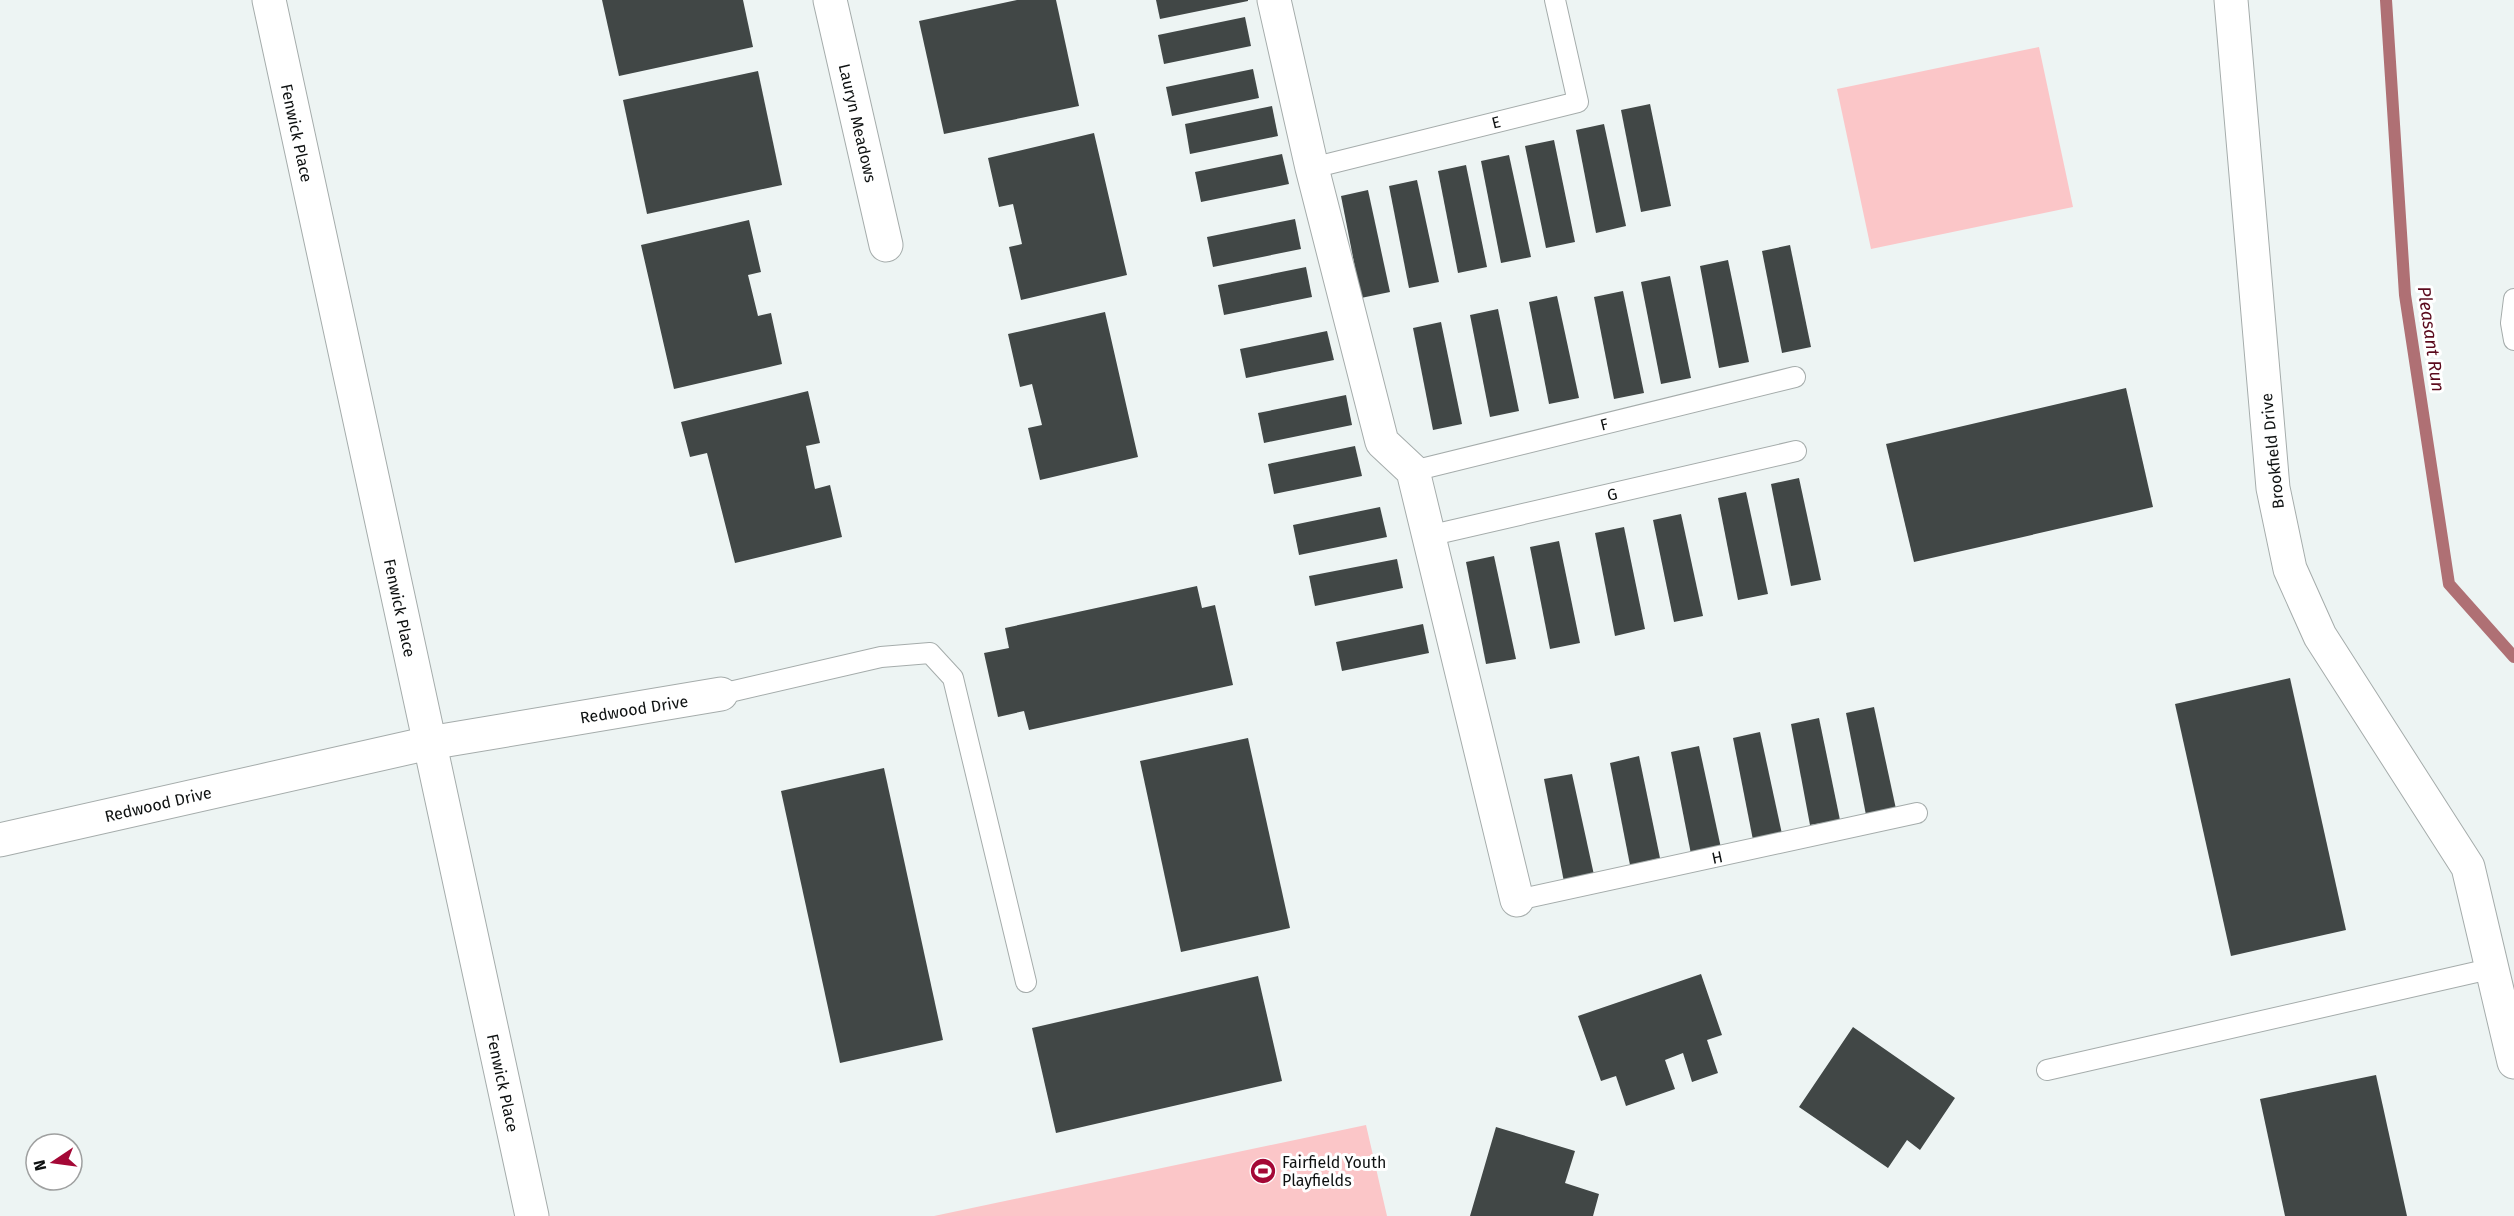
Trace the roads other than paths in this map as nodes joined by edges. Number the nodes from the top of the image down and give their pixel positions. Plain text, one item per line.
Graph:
1 (269, 0) edge
2 (830, 0) edge
3 (1274, 0) edge
4 (1555, 0) edge
5 (2231, 0) edge
6 (1312, 168) junction
7 (886, 245) dead end
8 (2514, 299) edge
9 (2514, 340) edge
10 (1795, 377) dead end
11 (1796, 451) dead end
12 (1413, 471) junction
13 (1428, 536) junction
14 (721, 694) joint
15 (429, 743) junction
16 (1917, 813) dead end
17 (0, 840) edge
18 (1517, 900) joint
19 (2494, 968) junction
20 (1026, 982) dead end
21 (2514, 1062) edge
22 (2047, 1070) dead end
23 (532, 1216) edge

1 - 15 street, Fenwick Place
2 - 7 street, Lauryn Meadows
3 - 6 street
4 - 6 lane, E
5 - 19 street, Brookfield Drive
6 - 12 street
8 - 9 lane
10 - 12 lane, F
11 - 13 lane, G
12 - 13 street
13 - 18 street
14 - 15 street, Redwood Drive
14 - 20 lane, Redwood Drive
15 - 17 street, Redwood Drive
15 - 23 street, Fenwick Place
16 - 18 lane, H
19 - 21 street, Brookfield Drive
19 - 22 lane

